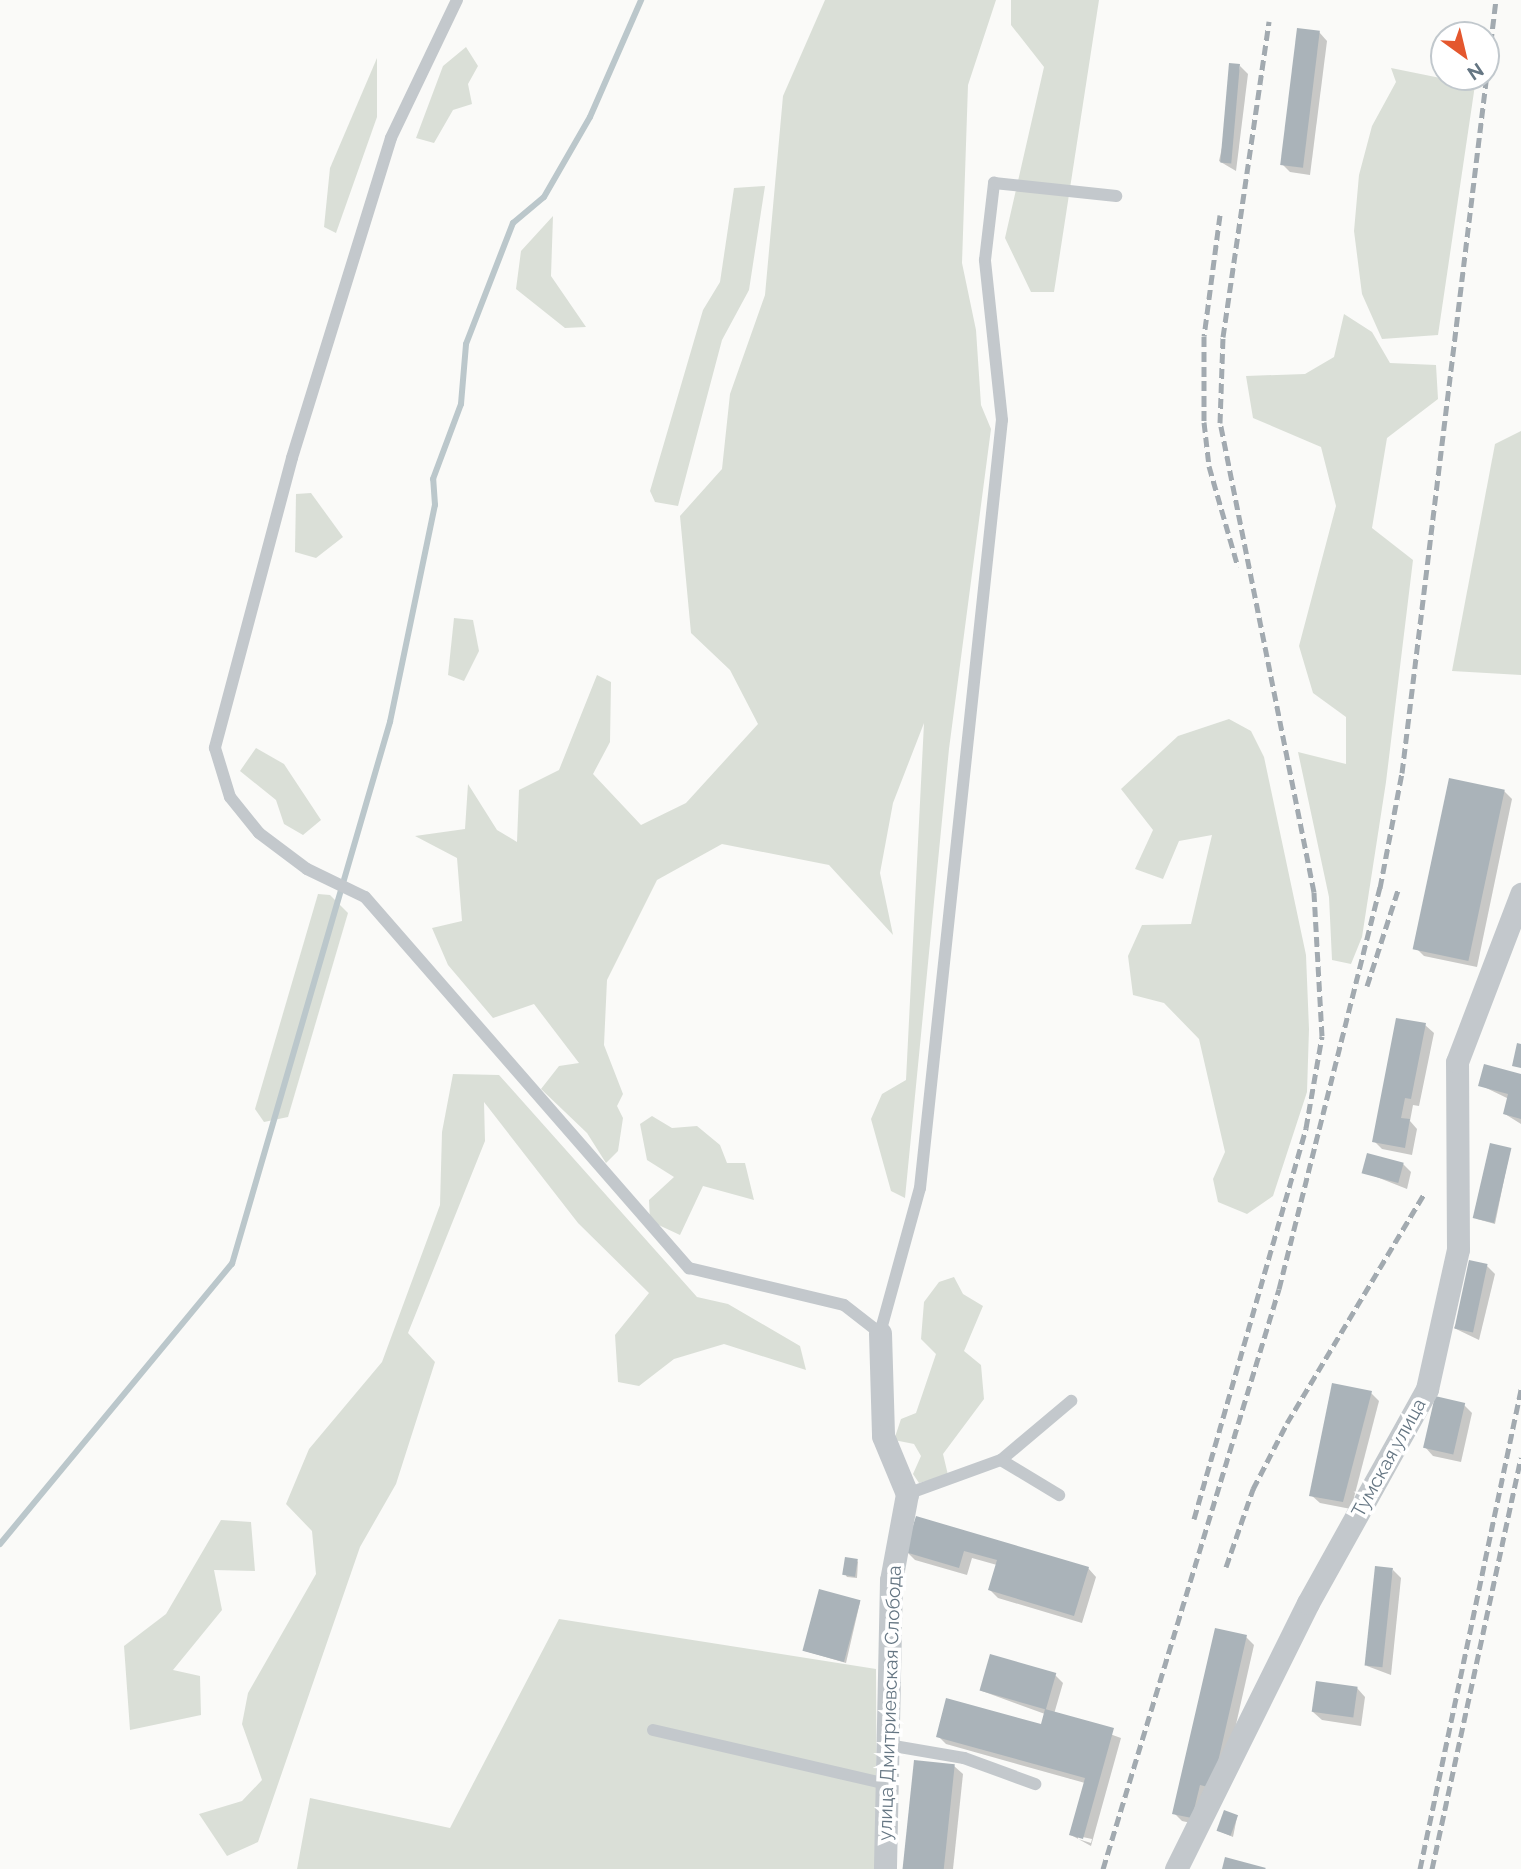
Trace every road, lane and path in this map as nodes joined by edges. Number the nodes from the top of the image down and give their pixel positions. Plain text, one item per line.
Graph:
1 (457, 0) edge
2 (1116, 196) dead end
3 (1521, 894) edge
4 (880, 1333) junction
5 (1071, 1401) dead end
6 (1000, 1460) junction
7 (906, 1494) junction
8 (1059, 1495) dead end
9 (653, 1730) dead end
10 (888, 1745) junction
11 (887, 1784) junction
12 (1035, 1784) dead end
13 (885, 1869) edge
14 (1176, 1869) edge

1 - 4 lane
2 - 4 lane
3 - 14 street, Тумская улица
4 - 7 street
5 - 6 lane
6 - 7 lane
6 - 8 lane
7 - 10 street, улица Дмитриевская Слобода
9 - 11 lane
10 - 11 street, улица Дмитриевская Слобода
10 - 12 lane
11 - 13 street, улица Дмитриевская Слобода

